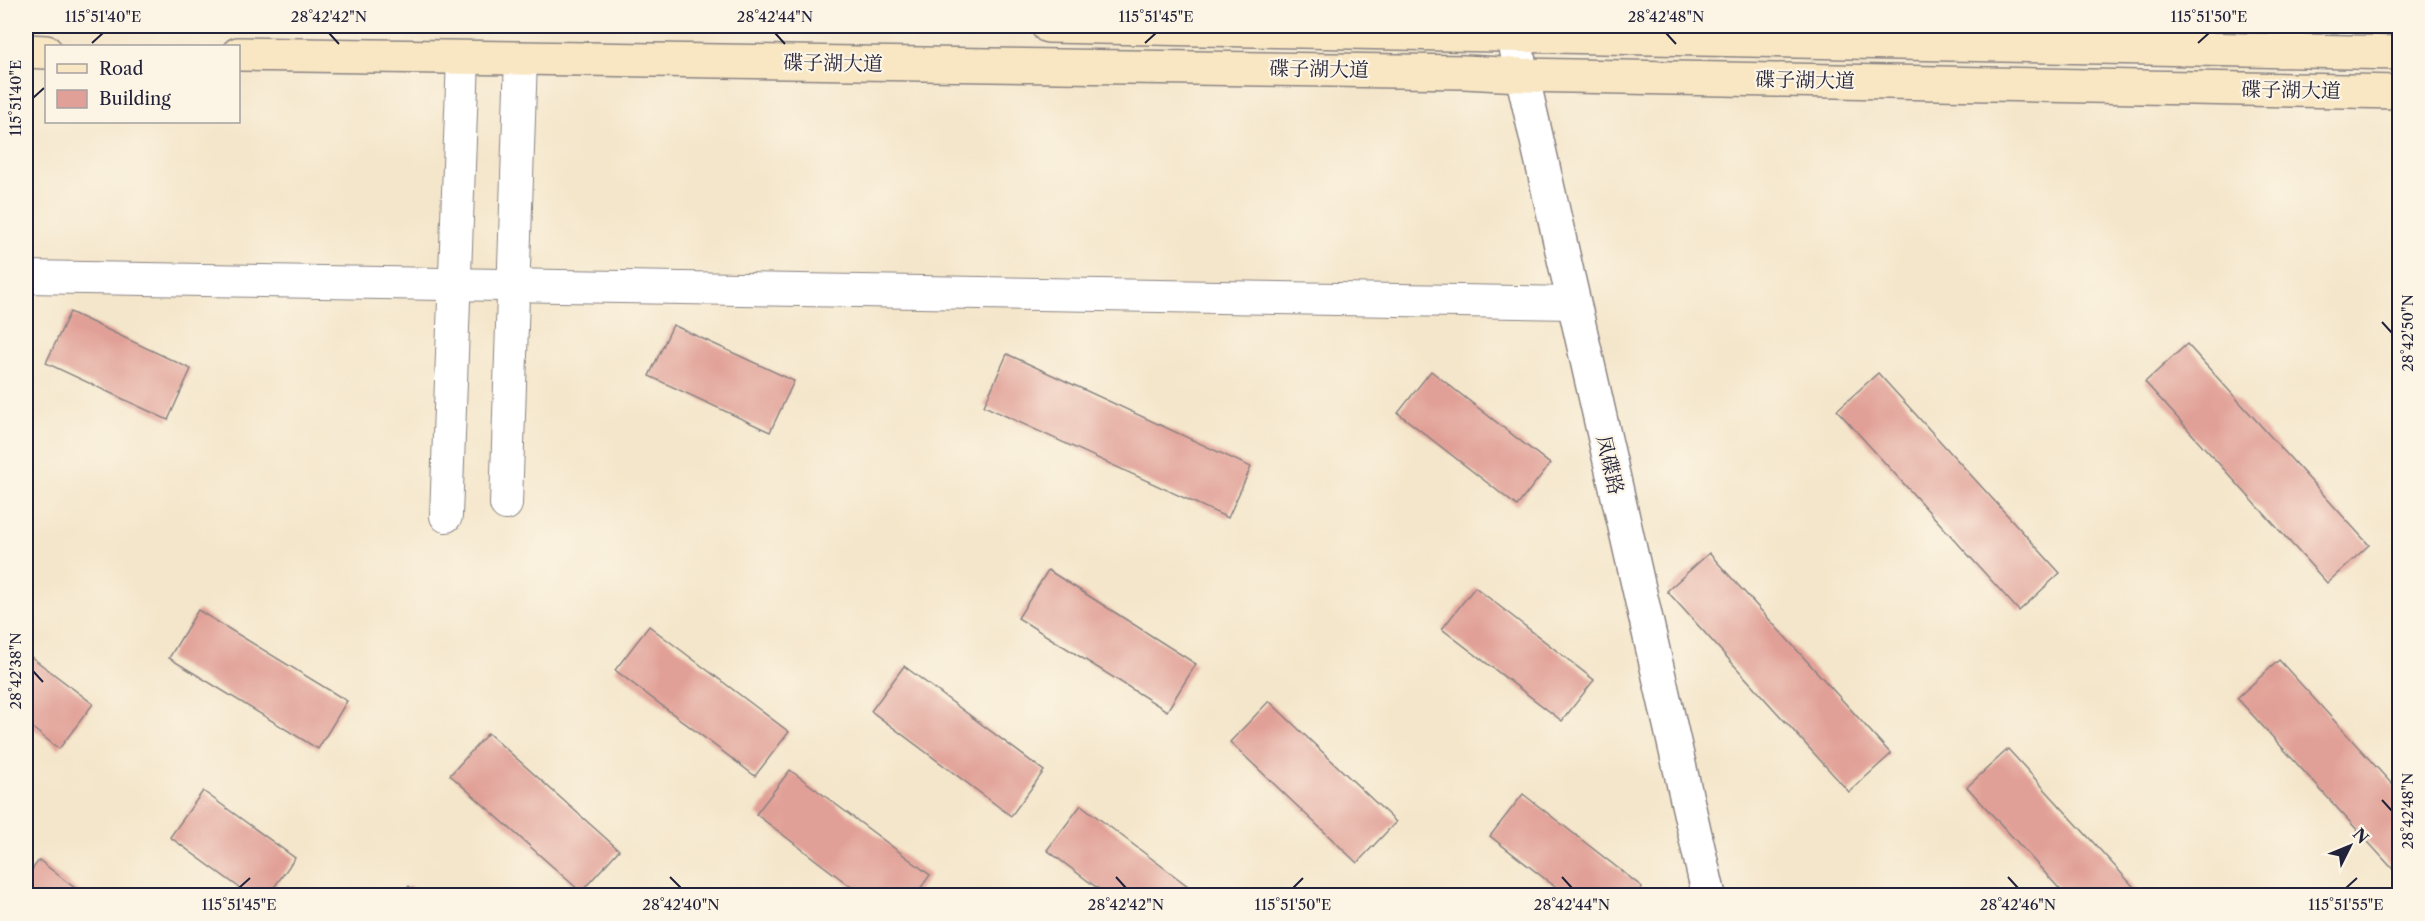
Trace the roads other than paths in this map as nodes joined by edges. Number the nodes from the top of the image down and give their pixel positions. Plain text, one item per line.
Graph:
1 (1048, 26) edge
2 (1513, 35) junction
3 (26, 51) edge
4 (45, 52) edge
5 (2400, 53) edge
6 (240, 54) edge
7 (463, 58) junction
8 (521, 58) junction
9 (1521, 75) junction
10 (2400, 92) edge
11 (26, 277) edge
12 (454, 284) junction
13 (513, 285) junction
14 (1573, 303) junction
15 (506, 504) dead end
16 (446, 516) dead end
17 (1709, 896) edge

1 - 2 main road, 碟子湖大道
2 - 5 main road, 碟子湖大道
2 - 9 street, 凤碟路
3 - 4 main road
6 - 7 main road, 碟子湖大道
7 - 8 main road, 碟子湖大道
7 - 12 street
8 - 9 main road, 碟子湖大道
8 - 13 street
9 - 10 main road, 碟子湖大道
9 - 14 street, 凤碟路
11 - 12 street
12 - 13 street
12 - 16 street
13 - 14 street
13 - 15 street
14 - 17 street, 凤碟路

